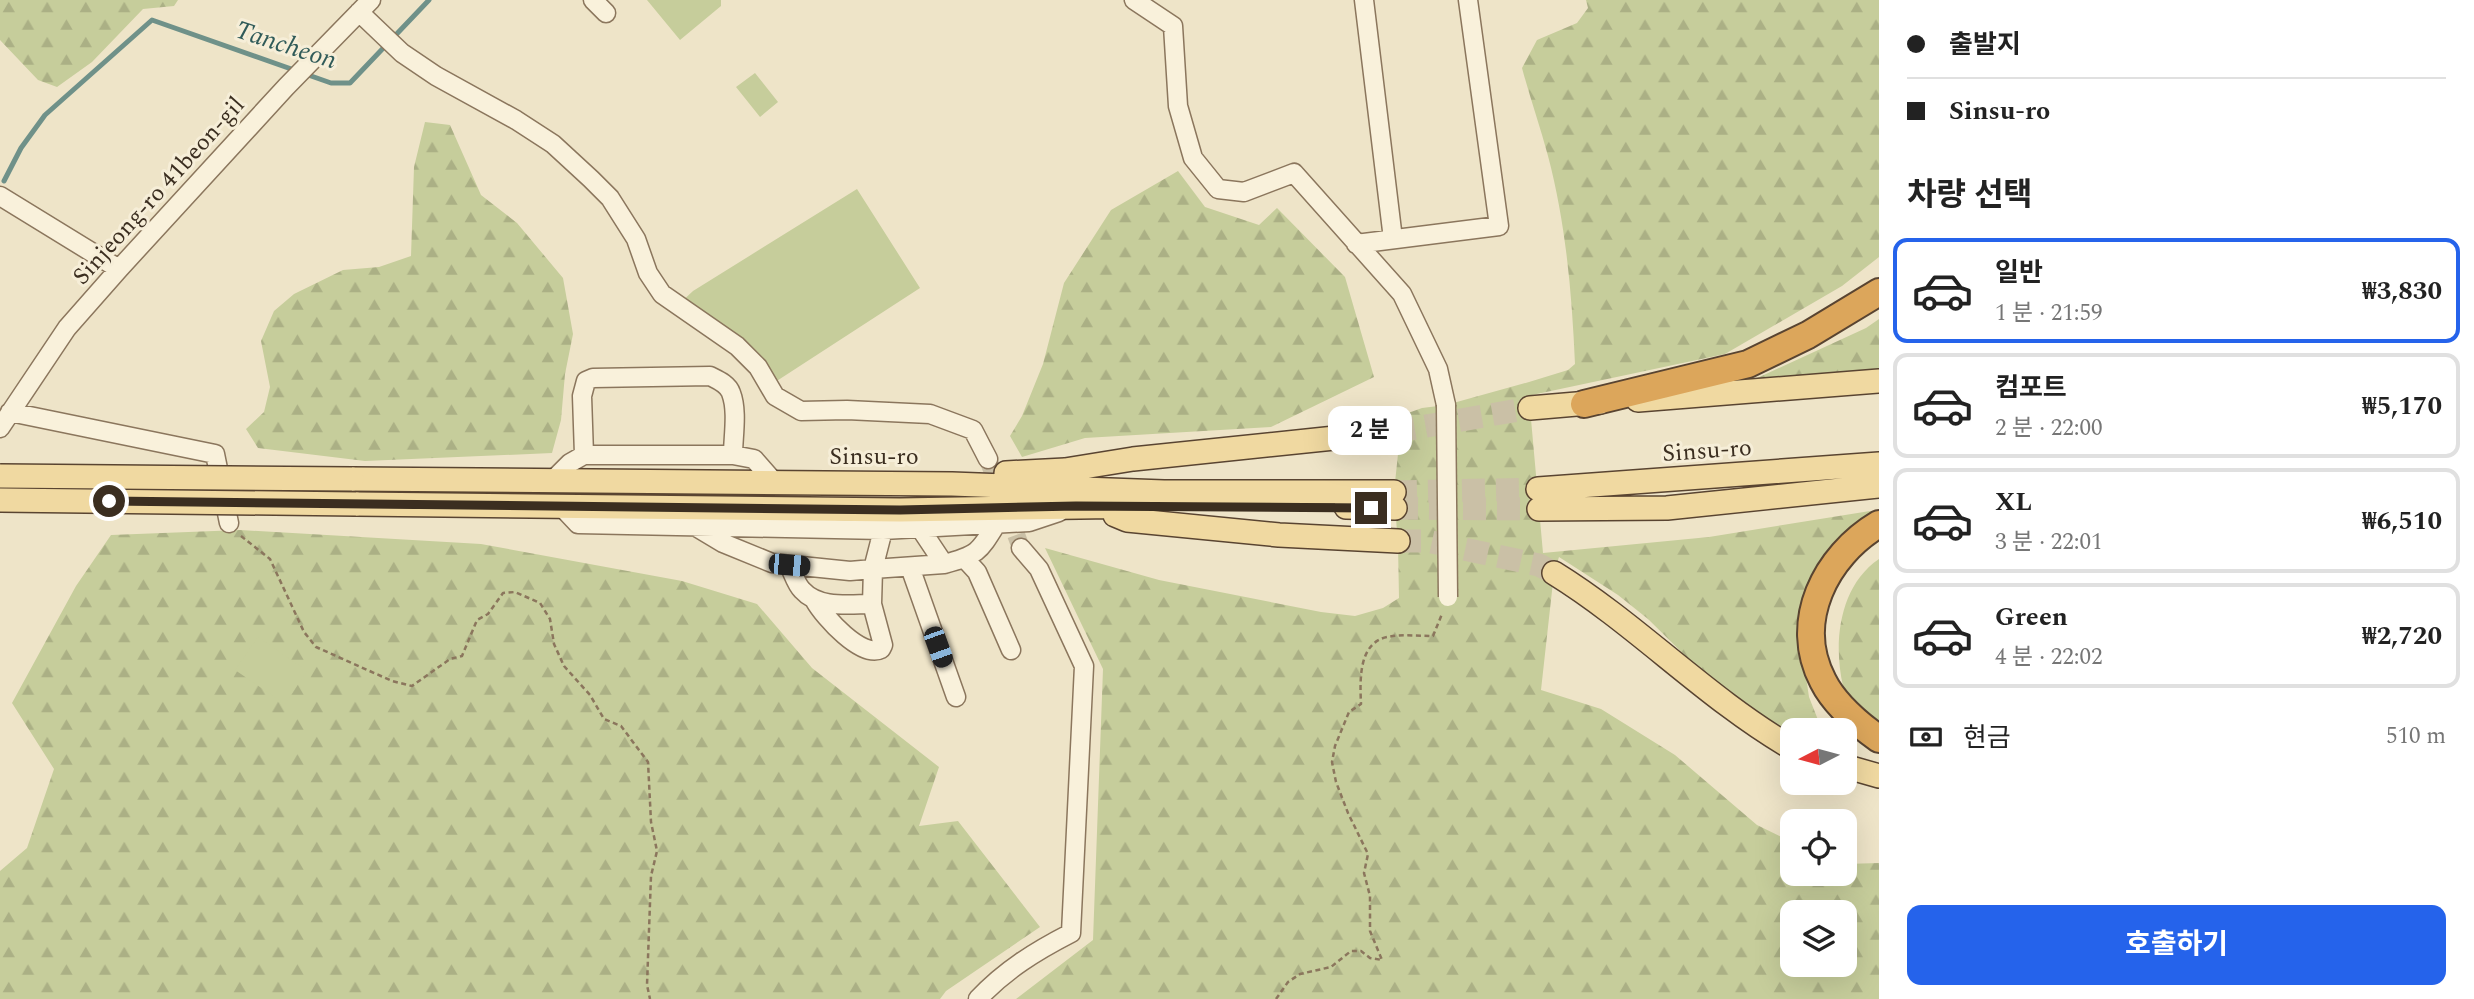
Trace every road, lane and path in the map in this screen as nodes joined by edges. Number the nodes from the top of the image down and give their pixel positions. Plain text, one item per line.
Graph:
1 (1134, 0) edge
2 (1363, 0) edge
3 (1468, 0) edge
4 (365, 6) edge
5 (0, 196) edge
6 (1393, 239) junction
7 (1356, 244) junction
8 (118, 268) junction
9 (1879, 292) edge
10 (1879, 381) edge
11 (10, 403) edge
12 (1584, 404) junction
13 (1530, 408) tunnel mouth
14 (0, 428) edge
15 (1392, 432) tunnel mouth
16 (584, 456) junction
17 (733, 456) junction
18 (988, 459) tunnel mouth
19 (1879, 464) edge
20 (0, 475) edge
21 (551, 482) junction
22 (775, 483) junction
23 (952, 484) junction
24 (1879, 486) edge
25 (0, 500) edge
26 (561, 506) junction
27 (1086, 506) junction
28 (229, 523) joint
29 (997, 523) junction
30 (1879, 524) edge
31 (695, 526) junction
32 (920, 528) junction
33 (883, 530) junction
34 (1398, 541) tunnel mouth
35 (1021, 548) tunnel mouth
36 (965, 559) junction
37 (944, 564) junction
38 (789, 565) junction
39 (910, 567) junction
40 (873, 569) junction
41 (1553, 573) tunnel mouth
42 (1448, 597) joint
43 (815, 601) junction
44 (873, 604) junction
45 (1011, 650) dead end
46 (956, 697) dead end
47 (1879, 739) edge
48 (1780, 740) edge
49 (1857, 770) edge
50 (1879, 776) edge
51 (650, 999) edge
52 (978, 999) edge
53 (1276, 999) edge

1 - 7 street
2 - 6 street
3 - 6 street
4 - 8 street, Sinjeong-ro 41beon-gil
4 - 18 street
5 - 8 street
6 - 7 street
7 - 42 street, bridge
8 - 11 street, Sinjeong-ro 41beon-gil
9 - 12 highway
10 - 12 main road
11 - 14 street, Sinjeong-ro 41beon-gil
11 - 28 street
12 - 13 main road
15 - 23 main road
16 - 17 street
16 - 17 street
16 - 21 street
17 - 22 street
19 - 24 main road, Sinsu-ro
20 - 21 main road, Sinsu-ro, bridge
21 - 22 main road, Sinsu-ro
22 - 23 main road, Sinsu-ro
23 - 27 main road, Sinsu-ro
25 - 26 main road, Sinsu-ro, bridge
26 - 27 main road, Sinsu-ro
26 - 31 street
27 - 29 street
27 - 34 main road
28 - 51 path
29 - 32 street
29 - 36 street
30 - 47 highway
31 - 33 street
31 - 38 street
32 - 33 street
32 - 37 street
33 - 40 street
35 - 52 street
36 - 37 street
36 - 45 street
37 - 39 street
38 - 40 street
38 - 43 street
39 - 40 street
39 - 46 street
40 - 44 street
41 - 48 main road
42 - 53 path
43 - 44 street
43 - 44 street
49 - 50 main road

